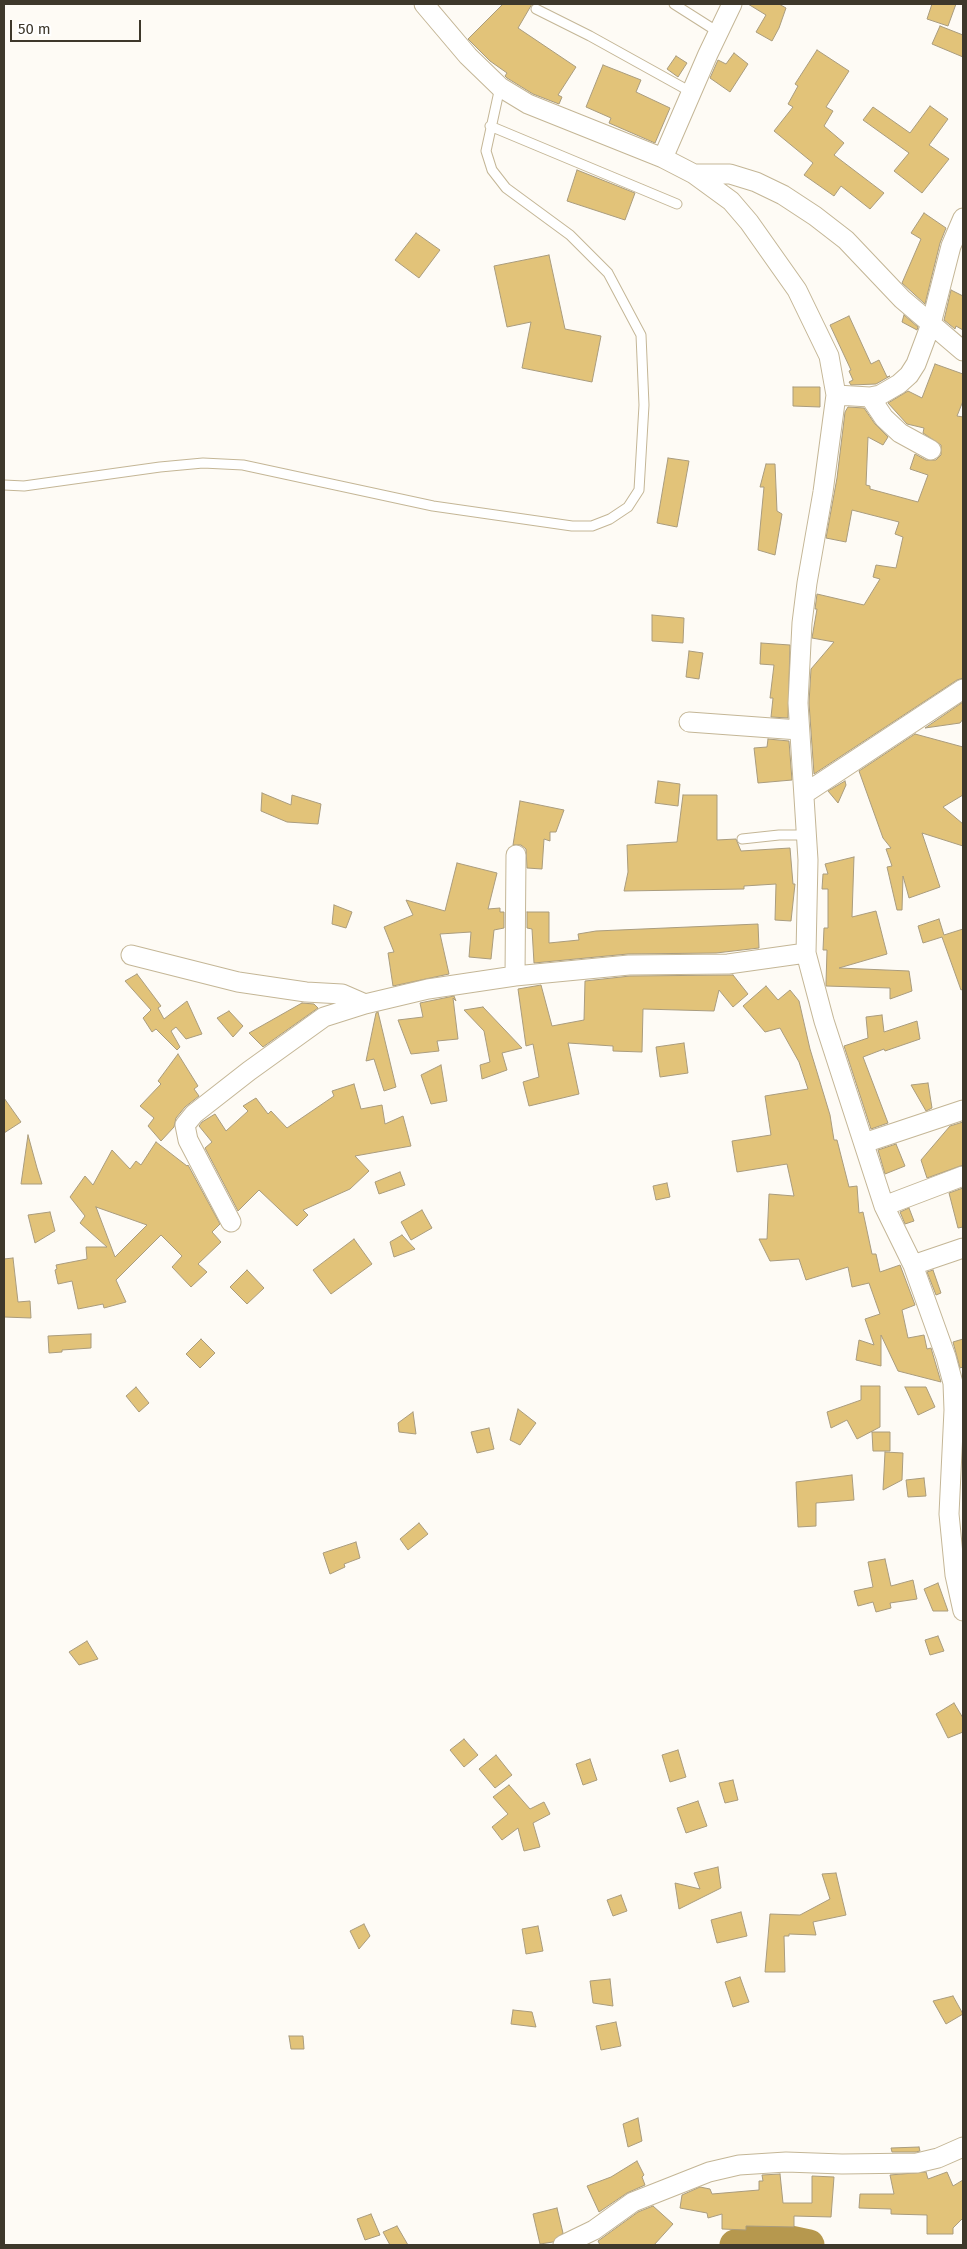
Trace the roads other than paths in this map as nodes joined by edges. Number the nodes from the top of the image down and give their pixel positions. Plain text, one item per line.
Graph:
1 (424, 4) edge
2 (674, 4) edge
3 (732, 4) edge
4 (536, 9) dead end
5 (718, 32) junction
6 (500, 87) junction
7 (691, 92) junction
8 (490, 126) junction
9 (663, 158) junction
10 (694, 174) junction
11 (677, 204) dead end
12 (963, 218) edge
13 (931, 324) junction
14 (963, 351) edge
15 (836, 395) junction
16 (870, 397) junction
17 (931, 450) dead end
18 (4, 485) edge
19 (963, 689) edge
20 (689, 722) dead end
21 (799, 730) junction
22 (804, 794) junction
23 (807, 835) junction
24 (742, 839) dead end
25 (516, 855) dead end
26 (806, 953) junction
27 (131, 955) dead end
28 (515, 976) junction
29 (364, 1004) junction
30 (963, 1110) edge
31 (864, 1143) junction
32 (963, 1176) edge
33 (884, 1206) junction
34 (230, 1222) dead end
35 (963, 1248) edge
36 (913, 1265) junction
37 (963, 1611) edge
38 (963, 2147) edge
39 (563, 2245) edge

1 - 6 street
2 - 5 lane
3 - 5 street
4 - 7 lane
5 - 7 street
6 - 8 lane
6 - 9 street
7 - 9 street
8 - 11 lane
8 - 18 lane
9 - 10 street
10 - 13 street
10 - 15 street
12 - 13 street
13 - 14 street
13 - 16 street
15 - 16 street
15 - 21 street
16 - 17 street
19 - 22 street
20 - 21 street
21 - 22 street
22 - 23 street
23 - 24 lane
23 - 26 street
25 - 28 street
26 - 28 street
26 - 31 street
27 - 29 street
28 - 29 street
29 - 34 street
30 - 31 street
31 - 33 street
32 - 33 street
33 - 36 street
35 - 36 street
36 - 37 street
38 - 39 street

